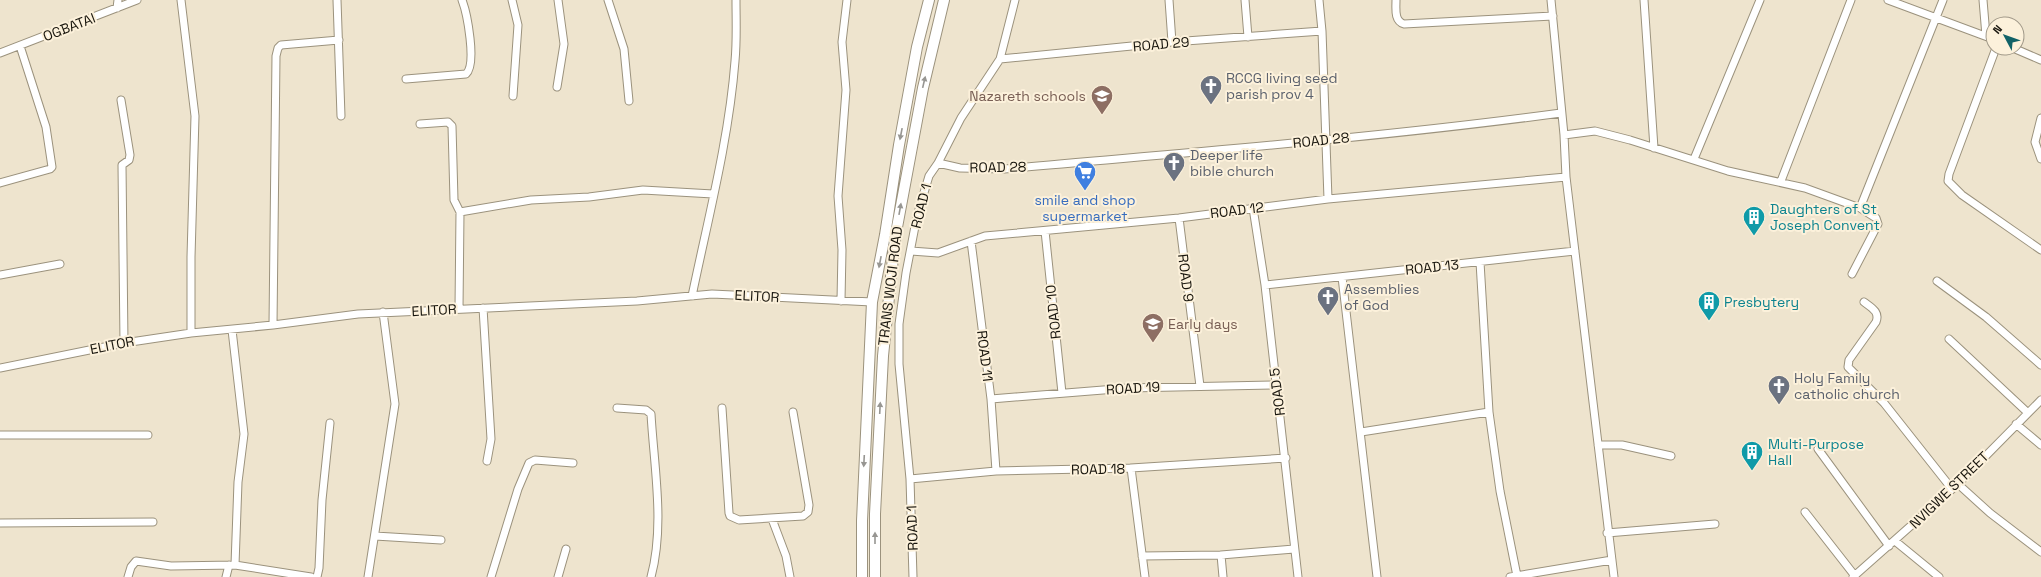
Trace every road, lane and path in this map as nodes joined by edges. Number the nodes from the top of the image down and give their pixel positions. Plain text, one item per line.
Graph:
1 (118, 0) edge
2 (137, 0) edge
3 (181, 0) edge
4 (337, 0) edge
5 (462, 0) edge
6 (512, 0) edge
7 (558, 0) edge
8 (608, 0) edge
9 (736, 0) edge
10 (847, 0) edge
11 (929, 0) edge
12 (944, 0) edge
13 (1015, 0) edge
14 (1169, 0) edge
15 (1245, 0) edge
16 (1319, 0) edge
17 (1396, 0) edge
18 (1552, 0) edge
19 (1644, 0) edge
20 (1760, 0) edge
21 (1851, 0) edge
22 (1888, 0) edge
23 (1943, 0) edge
24 (1982, 0) edge
25 (117, 8) junction
26 (1553, 16) junction
27 (1985, 16) edge
28 (1936, 18) junction
29 (1322, 31) junction
30 (1985, 36) edge
31 (1248, 37) junction
32 (339, 40) junction
33 (1172, 42) junction
34 (20, 46) junction
35 (0, 53) edge
36 (2025, 53) edge
37 (1993, 56) edge
38 (1000, 59) junction
39 (2041, 60) edge
40 (406, 79) dead end
41 (557, 87) dead end
42 (513, 96) dead end
43 (121, 100) dead end
44 (629, 101) dead end
45 (1561, 113) junction
46 (341, 116) dead end
47 (2041, 118) edge
48 (420, 124) dead end
49 (1564, 134) junction
50 (1327, 140) junction
51 (1654, 148) junction
52 (1694, 159) junction
53 (2041, 159) edge
54 (938, 163) junction
55 (1566, 177) junction
56 (1781, 181) junction
57 (0, 183) edge
58 (713, 194) junction
59 (1328, 199) junction
60 (1253, 208) junction
61 (1860, 208) junction
62 (460, 212) junction
63 (1179, 218) junction
64 (1045, 231) junction
65 (971, 241) junction
66 (2041, 250) edge
67 (911, 251) junction
68 (1575, 251) junction
69 (1480, 262) junction
70 (60, 264) dead end
71 (1852, 274) dead end
72 (0, 275) edge
73 (1342, 277) junction
74 (1937, 281) dead end
75 (1265, 285) junction
76 (692, 296) junction
77 (841, 301) junction
78 (872, 302) junction
79 (1864, 302) dead end
80 (483, 308) junction
81 (459, 309) junction
82 (384, 312) junction
83 (273, 326) junction
84 (232, 330) junction
85 (191, 333) junction
86 (1949, 339) dead end
87 (124, 342) junction
88 (2041, 365) edge
89 (0, 368) edge
90 (1276, 385) junction
91 (1200, 386) junction
92 (1062, 393) junction
93 (991, 399) junction
94 (2041, 400) edge
95 (617, 408) dead end
96 (722, 408) dead end
97 (793, 412) dead end
98 (1489, 412) junction
99 (2027, 412) junction
100 (330, 423) dead end
101 (2016, 424) junction
102 (1361, 432) junction
103 (0, 435) edge
104 (148, 435) dead end
105 (1598, 445) junction
106 (2041, 446) edge
107 (1818, 449) dead end
108 (1671, 456) dead end
109 (1286, 458) junction
110 (487, 461) dead end
111 (573, 463) dead end
112 (1131, 468) junction
113 (996, 471) junction
114 (910, 479) junction
115 (1955, 486) junction
116 (1805, 512) dead end
117 (772, 519) junction
118 (153, 522) dead end
119 (0, 523) edge
120 (1714, 524) dead end
121 (1607, 533) junction
122 (375, 536) junction
123 (441, 540) dead end
124 (1895, 541) junction
125 (1889, 546) junction
126 (566, 549) dead end
127 (1294, 549) junction
128 (2041, 552) edge
129 (1220, 555) junction
130 (1142, 556) junction
131 (1612, 560) junction
132 (232, 565) junction
133 (1514, 576) edge
134 (1854, 576) edge
135 (128, 577) edge
136 (226, 577) edge
137 (311, 577) edge
138 (317, 577) edge
139 (368, 577) edge
140 (491, 577) edge
141 (558, 577) edge
142 (651, 577) edge
143 (790, 577) edge
144 (862, 577) edge
145 (875, 577) edge
146 (913, 577) edge
147 (1145, 577) edge
148 (1223, 577) edge
149 (1298, 577) edge
150 (1377, 577) edge
151 (1614, 577) edge
152 (1939, 577) edge

1 - 25 street
2 - 25 street, OGBATAI
3 - 85 street
4 - 32 street
5 - 40 street
6 - 42 street
7 - 41 street
8 - 44 street
9 - 58 street
10 - 77 street
11 -> 78 main road, TRANS WOJI ROAD
145 -> 12 main road, TRANS WOJI ROAD
13 - 38 street, ROAD 1
14 - 33 street
15 - 31 street
16 - 29 street
17 - 26 street
18 - 26 street
19 - 51 street
20 - 52 street
21 - 56 street
22 - 28 street
23 - 28 street
24 - 27 street
25 - 34 street, OGBATAI
26 - 45 street
28 - 30 street
28 - 61 street
29 - 31 street, ROAD 29
29 - 50 street
31 - 33 street, ROAD 29
32 - 46 street
32 - 83 street
33 - 38 street, ROAD 29
34 - 35 street, OGBATAI
34 - 57 street
36 - 39 street
37 - 66 street
38 - 54 street, ROAD 1
43 - 87 street
45 - 49 street
45 - 50 street, ROAD 28
47 - 53 street
48 - 62 street
49 - 51 street
49 - 55 street
50 - 54 street, ROAD 28
50 - 59 street
51 - 52 street
52 - 56 street
54 - 67 street, ROAD 1
55 - 59 street, ROAD 12
55 - 68 street
56 - 61 street
58 - 62 street
58 - 76 street
59 - 60 street, ROAD 12
60 - 63 street, ROAD 12
60 - 75 street, ROAD 5
61 - 71 street
62 - 81 street
63 - 64 street, ROAD 12
63 - 91 street, ROAD 9
64 - 65 street, ROAD 12
64 - 92 street, ROAD 10
65 - 67 street, ROAD 12
65 - 93 street, ROAD 11
67 - 114 street, ROAD 1
68 - 69 street, ROAD 13
68 - 105 street
69 - 73 street, ROAD 13
69 - 98 street
70 - 72 street
73 - 75 street, ROAD 13
73 - 102 street
74 - 88 street
75 - 90 street, ROAD 5
76 - 77 street, ELITOR
76 - 80 street, ELITOR
77 - 78 street, ELITOR
78 -> 144 main road, TRANS WOJI ROAD
79 - 115 street
80 - 81 street, ELITOR
80 - 110 street
81 - 82 street, ELITOR
82 - 83 street, ELITOR
82 - 122 street
83 - 84 street, ELITOR
84 - 85 street, ELITOR
84 - 132 street
85 - 87 street, ELITOR
86 - 99 street
87 - 89 street, ELITOR
90 - 91 street, ROAD 19
90 - 109 street, ROAD 5
91 - 92 street, ROAD 19
92 - 93 street, ROAD 19
93 - 113 street, ROAD 11
94 - 99 street, NVIGWE STREET
95 - 142 street
96 - 117 street
97 - 117 street
98 - 102 street
98 - 133 street
99 - 101 street, NVIGWE STREET
100 - 138 street
101 - 106 street
101 - 115 street, NVIGWE STREET
102 - 150 street
103 - 104 street
105 - 108 street
105 - 121 street
107 - 125 street
109 - 112 street, ROAD 18
109 - 127 street, ROAD 5
111 - 140 street
112 - 113 street, ROAD 18
112 - 130 street
113 - 114 street, ROAD 18
114 - 146 street, ROAD 1
115 - 124 street, NVIGWE STREET
115 - 128 street
116 - 134 street
117 - 143 street
118 - 119 street
120 - 121 street
121 - 131 street
122 - 123 street
122 - 139 street
124 - 125 street, NVIGWE STREET
124 - 152 street
125 - 134 street, NVIGWE STREET
126 - 141 street
127 - 129 street
127 - 149 street, ROAD 5
129 - 130 street
129 - 148 street
130 - 147 street
131 - 133 street
131 - 151 street
132 - 135 street
132 - 136 street
132 - 137 street

